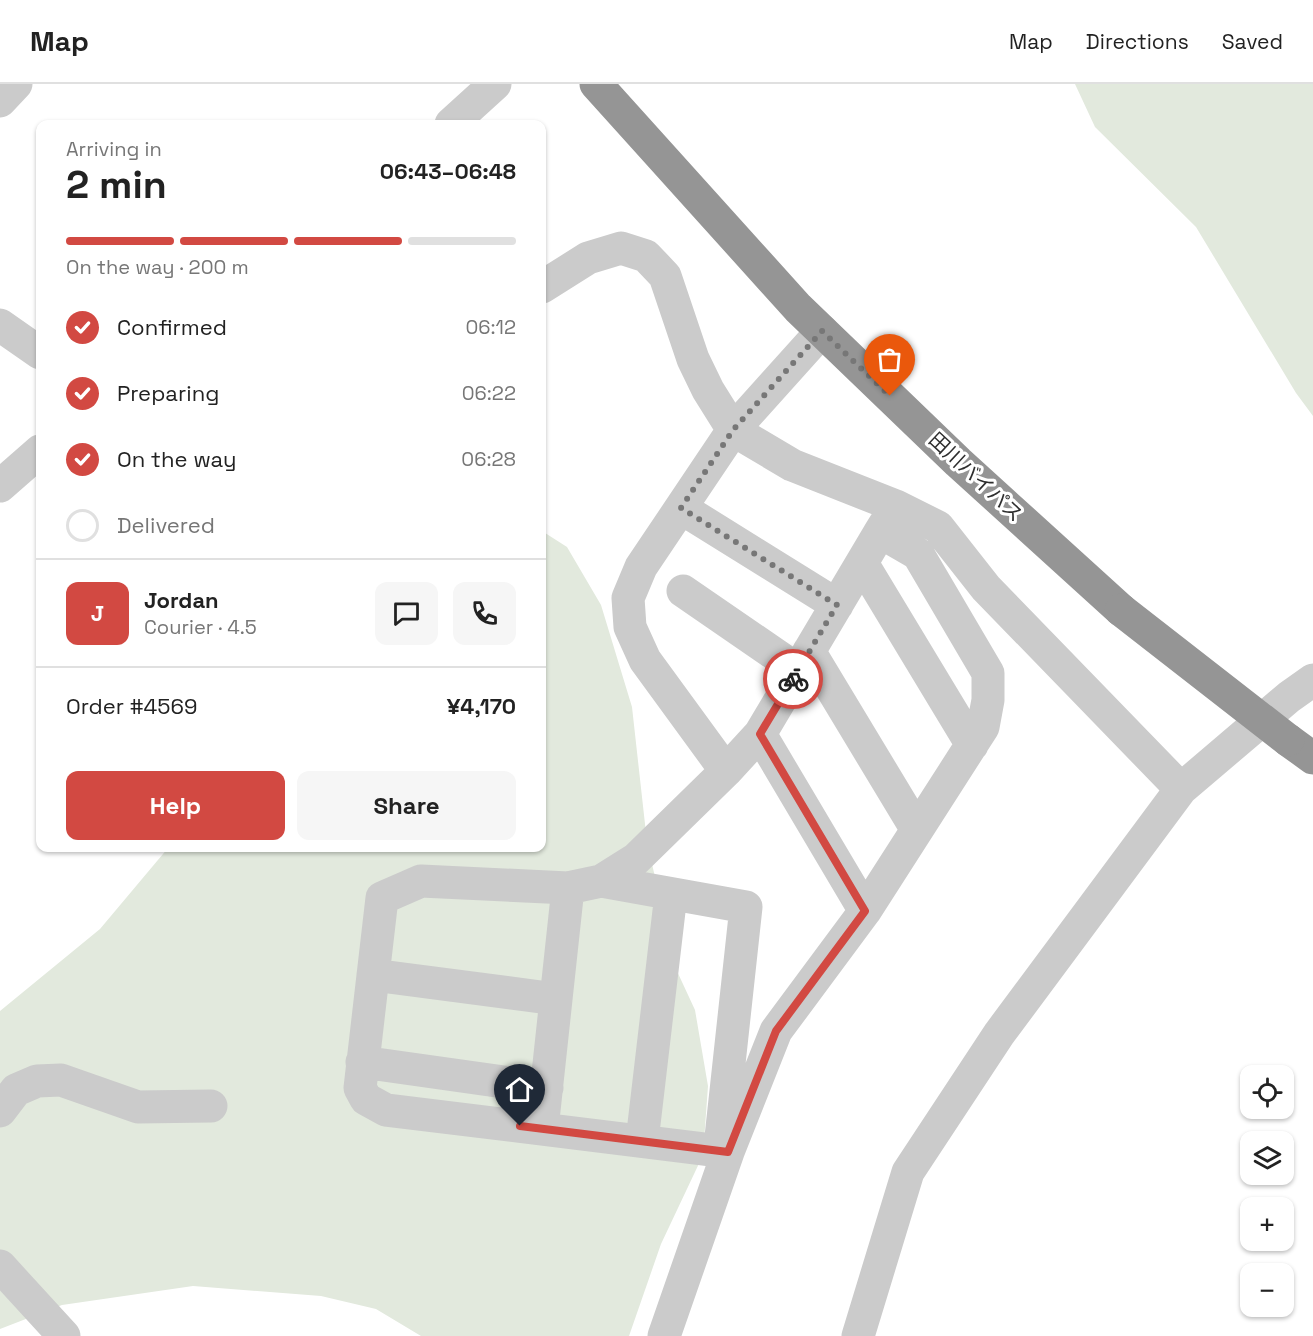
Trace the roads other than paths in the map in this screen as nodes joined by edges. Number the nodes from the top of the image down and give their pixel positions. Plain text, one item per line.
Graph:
1 (16, 84) edge
2 (495, 84) edge
3 (596, 84) edge
4 (0, 101) edge
5 (455, 120) edge
6 (546, 284) edge
7 (0, 325) edge
8 (822, 331) junction
9 (36, 350) edge
10 (733, 430) junction
11 (36, 454) edge
12 (0, 486) edge
13 (681, 508) junction
14 (888, 519) junction
15 (862, 563) junction
16 (683, 591) dead end
17 (837, 605) junction
18 (804, 661) junction
19 (1313, 680) edge
20 (760, 734) junction
21 (972, 745) junction
22 (1301, 749) edge
23 (726, 771) junction
24 (1180, 789) junction
25 (917, 830) junction
26 (601, 881) junction
27 (568, 888) junction
28 (671, 894) junction
29 (865, 911) junction
30 (373, 975) junction
31 (556, 999) junction
32 (362, 1062) junction
33 (547, 1088) junction
34 (211, 1106) dead end
35 (0, 1111) edge
36 (542, 1129) junction
37 (642, 1141) junction
38 (724, 1151) junction
39 (0, 1266) edge
40 (64, 1336) edge
41 (664, 1336) edge
42 (858, 1336) edge

1 - 4 street
2 - 5 street
3 - 8 highway, 田川バイパス
6 - 10 street
7 - 9 street
8 - 10 street
8 - 22 highway, 田川バイパス, bridge
10 - 13 street
10 - 14 street
11 - 12 street
13 - 17 street
13 - 23 street
14 - 15 street
14 - 21 street
14 - 24 street
15 - 17 street
15 - 21 street
16 - 18 street
17 - 18 street
18 - 20 street
18 - 25 street
19 - 24 street
20 - 23 street
20 - 29 street
21 - 25 street
23 - 26 street
24 - 42 street
25 - 29 street
26 - 27 street
26 - 28 street
27 - 30 street
27 - 31 street
28 - 37 street
28 - 38 street
29 - 38 street
30 - 31 street
30 - 32 street
31 - 33 street
32 - 33 street
32 - 36 street
33 - 36 street
34 - 35 street
36 - 37 street
37 - 38 street
38 - 41 street
39 - 40 street

